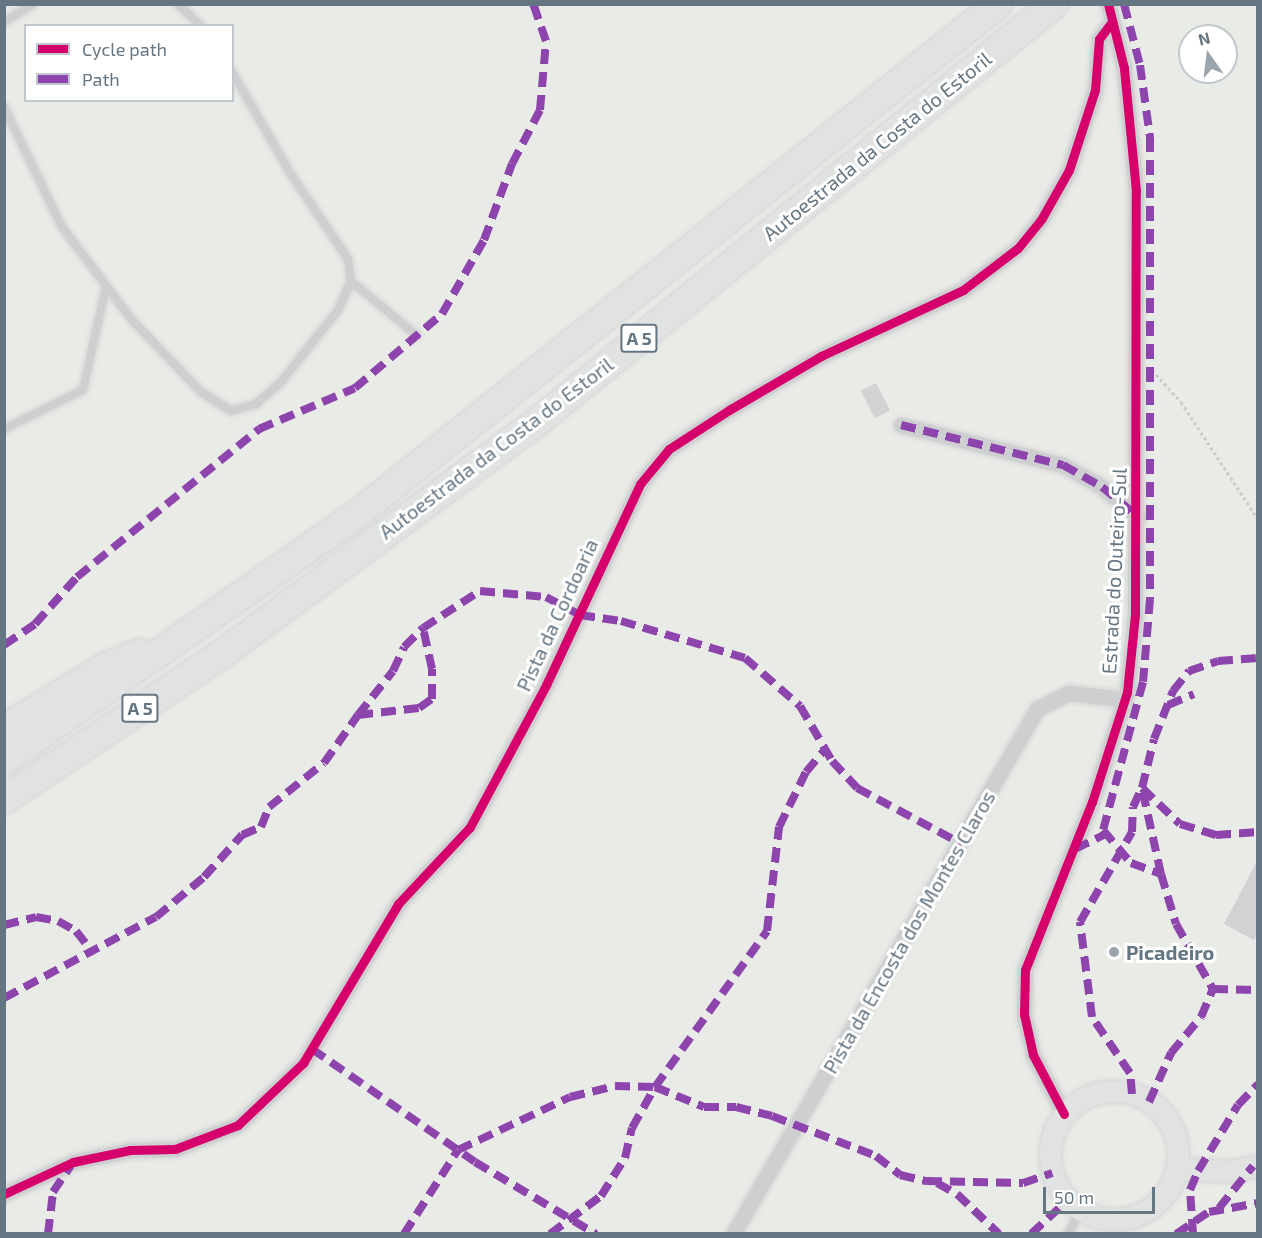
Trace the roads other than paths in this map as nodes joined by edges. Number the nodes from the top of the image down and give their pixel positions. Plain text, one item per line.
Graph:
1 (33, 4) edge
2 (178, 4) edge
3 (997, 4) edge
4 (1108, 4) edge
5 (1050, 7) edge
6 (4, 22) edge
7 (1112, 22) junction
8 (199, 24) edge
9 (234, 75) edge
10 (4, 107) edge
11 (351, 281) junction
12 (106, 286) junction
13 (416, 335) dead end
14 (901, 425) dead end
15 (4, 429) edge
16 (1138, 517) junction
17 (192, 630) junction
18 (1124, 699) junction
19 (4, 728) edge
20 (4, 760) edge
21 (58, 762) junction
22 (4, 799) edge
23 (4, 810) edge
24 (1064, 1114) junction
25 (1257, 1165) edge
26 (1176, 1169) junction
27 (4, 1194) edge
28 (1082, 1210) junction
29 (733, 1233) edge
30 (1068, 1233) edge

1 - 6 lane
2 - 8 lane
3 - 17 highway, Autoestrada da Costa do Estoril / A 5
4 - 7 street, Estrada do Outeiro-Sul
5 - 21 highway, Autoestrada da Costa do Estoril / A 5
7 - 16 street, Estrada do Outeiro-Sul
7 - 27 street, Pista da Cordoaria
9 - 11 lane
10 - 12 lane
11 - 12 lane
11 - 13 lane
12 - 15 lane
14 - 16 street
16 - 18 street, Estrada do Outeiro-Sul
17 - 19 highway
17 - 20 highway, Autoestrada da Costa do Estoril / A 5
18 - 24 street, Estrada do Outeiro-Sul
18 - 29 street, Pista da Encosta dos Montes Claros
21 - 22 highway, Autoestrada da Costa do Estoril / A 5
21 - 23 highway
24 - 26 street
24 - 28 street
25 - 26 street
26 - 28 street
28 - 30 lane

